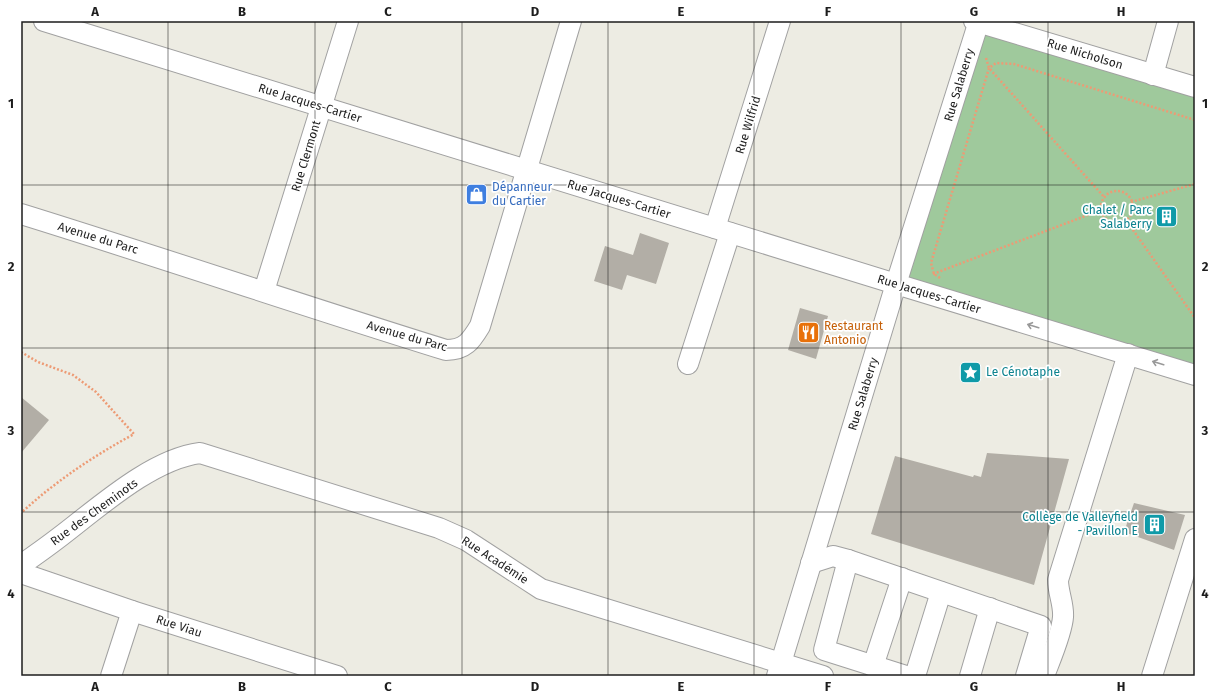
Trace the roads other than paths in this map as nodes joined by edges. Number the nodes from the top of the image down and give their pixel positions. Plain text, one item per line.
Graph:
1 (44, 21) edge
2 (348, 21) edge
3 (571, 21) edge
4 (780, 21) edge
5 (977, 21) edge
6 (1168, 21) edge
7 (1154, 75) junction
8 (1195, 87) edge
9 (321, 107) junction
10 (525, 170) junction
11 (21, 214) edge
12 (723, 230) junction
13 (896, 284) junction
14 (264, 291) junction
15 (1128, 354) junction
16 (688, 364) dead end
17 (1195, 374) edge
18 (167, 462) joint
19 (820, 533) junction
20 (1195, 539) edge
21 (848, 560) junction
22 (811, 563) junction
23 (21, 565) edge
24 (21, 573) edge
25 (902, 578) junction
26 (941, 592) junction
27 (990, 608) junction
28 (132, 611) junction
29 (873, 666) junction
30 (298, 670) edge
31 (779, 670) edge
32 (111, 676) edge
33 (337, 676) edge
34 (823, 676) edge
35 (906, 676) edge
36 (915, 676) edge
37 (970, 676) edge
38 (1026, 676) edge
39 (1044, 676) edge
40 (1152, 676) edge

1 - 9 street, Rue Jacques-Cartier
2 - 9 street, Rue Clermont
3 - 10 street, Avenue du Parc
4 - 12 street, Rue Wilfrid
5 - 7 street, Rue Nicholson
5 - 13 street, Rue Salaberry
6 - 7 street
7 - 8 street, Rue Nicholson
9 - 10 street, Rue Jacques-Cartier
9 - 14 street, Rue Clermont
10 - 12 street, Rue Jacques-Cartier
10 - 14 street, Avenue du Parc
11 - 14 street, Avenue du Parc
12 - 13 street, Rue Jacques-Cartier
12 - 16 street, Rue Wilfrid
15 -> 13 street, Rue Jacques-Cartier
13 - 19 street, Rue Salaberry
17 -> 15 street, Rue Jacques-Cartier
15 - 39 street
18 - 23 street, Rue des Cheminots
18 - 31 street, Rue Académie
19 - 21 street
19 - 22 street, Rue Salaberry
20 - 40 street
21 - 22 street
21 - 25 street
21 - 29 street
22 - 31 street, Rue Salaberry
24 - 28 street, Rue Viau
25 - 26 street
25 - 29 street
26 - 27 street
26 - 36 street
27 - 37 street
27 - 38 street
28 - 30 street, Rue Viau
28 - 32 street
29 - 35 street
30 - 33 street, Rue Viau
31 - 34 street, Rue Académie

